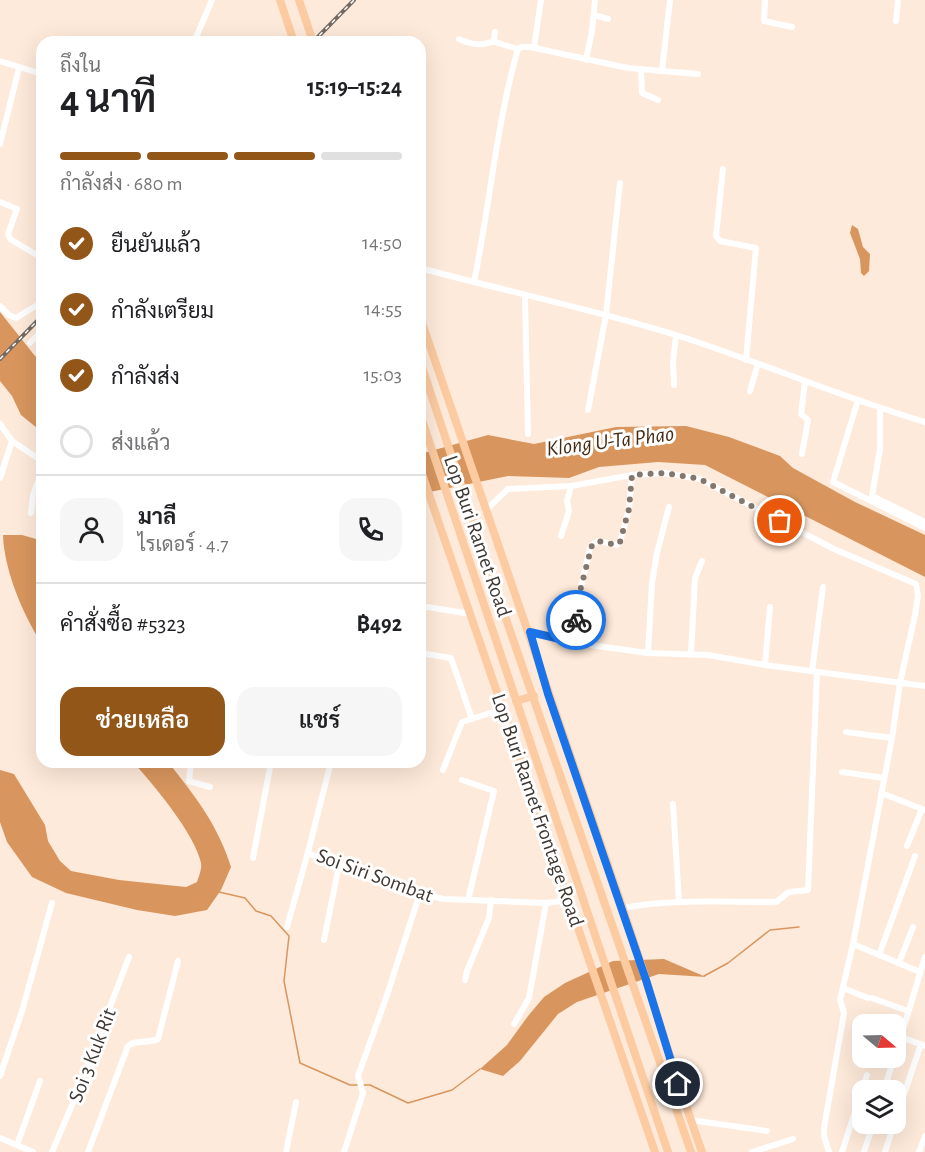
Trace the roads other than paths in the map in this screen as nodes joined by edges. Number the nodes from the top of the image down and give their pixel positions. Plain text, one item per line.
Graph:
1 (212, 0) edge
2 (280, 0) edge
3 (299, 0) edge
4 (542, 0) edge
5 (595, 0) edge
6 (670, 0) edge
7 (765, 0) edge
8 (898, 0) edge
9 (594, 15) junction
10 (608, 19) dead end
11 (896, 21) dead end
12 (792, 27) dead end
13 (495, 32) dead end
14 (197, 36) edge
15 (292, 36) edge
16 (311, 36) edge
17 (459, 39) dead end
18 (495, 41) junction
19 (534, 47) junction
20 (518, 49) junction
21 (586, 60) junction
22 (0, 61) edge
23 (19, 68) junction
24 (640, 69) junction
25 (662, 71) junction
26 (36, 72) edge
27 (698, 74) dead end
28 (658, 100) dead end
29 (0, 144) edge
30 (723, 169) dead end
31 (620, 183) dead end
32 (0, 202) edge
33 (36, 254) edge
34 (426, 270) edge
35 (474, 282) junction
36 (525, 296) junction
37 (0, 306) edge
38 (36, 306) edge
39 (606, 315) junction
40 (426, 335) edge
41 (676, 336) junction
42 (36, 337) edge
43 (30, 343) dead end
44 (746, 360) junction
45 (758, 364) junction
46 (426, 379) edge
47 (805, 381) junction
48 (674, 385) dead end
49 (750, 391) dead end
50 (858, 400) junction
51 (880, 408) junction
52 (588, 410) dead end
53 (925, 422) edge
54 (0, 424) edge
55 (426, 431) edge
56 (528, 434) dead end
57 (12, 441) junction
58 (802, 453) dead end
59 (36, 457) edge
60 (632, 475) junction
61 (0, 478) edge
62 (426, 486) edge
63 (571, 486) junction
64 (36, 487) edge
65 (669, 507) dead end
66 (485, 509) junction
67 (31, 513) dead end
68 (925, 522) edge
69 (925, 528) edge
70 (561, 536) dead end
71 (702, 561) dead end
72 (823, 587) dead end
73 (770, 607) dead end
74 (426, 608) edge
75 (471, 614) junction
76 (530, 632) junction
77 (573, 642) junction
78 (648, 652) junction
79 (426, 654) edge
80 (691, 654) junction
81 (765, 665) junction
82 (815, 671) junction
83 (900, 682) junction
84 (925, 686) edge
85 (534, 696) junction
86 (516, 701) junction
87 (503, 709) junction
88 (472, 719) junction
89 (846, 732) dead end
90 (892, 738) junction
91 (190, 768) edge
92 (270, 768) edge
93 (329, 768) edge
94 (443, 770) dead end
95 (842, 772) dead end
96 (884, 778) junction
97 (462, 780) dead end
98 (210, 787) dead end
99 (881, 792) junction
100 (673, 804) dead end
101 (924, 809) edge
102 (907, 846) dead end
103 (308, 852) junction
104 (915, 856) dead end
105 (253, 858) dead end
106 (339, 866) junction
107 (420, 893) junction
108 (468, 900) junction
109 (491, 900) junction
110 (569, 900) junction
111 (679, 902) junction
112 (51, 903) dead end
113 (546, 903) junction
114 (623, 908) junction
115 (287, 927) dead end
116 (913, 927) dead end
117 (324, 940) dead end
118 (853, 944) junction
119 (879, 955) junction
120 (129, 957) dead end
121 (925, 957) edge
122 (178, 961) dead end
123 (899, 963) junction
124 (920, 972) junction
125 (465, 980) dead end
126 (843, 988) junction
127 (908, 1011) junction
128 (906, 1018) edge
129 (514, 1024) dead end
130 (906, 1039) edge
131 (923, 1045) edge
132 (867, 1075) dead end
133 (0, 1076) edge
134 (866, 1080) edge
135 (40, 1081) dead end
136 (678, 1084) junction
137 (906, 1089) edge
138 (296, 1101) dead end
139 (645, 1120) junction
140 (691, 1120) junction
141 (852, 1125) edge
142 (767, 1131) dead end
143 (870, 1134) edge
144 (891, 1134) edge
145 (925, 1136) edge
146 (0, 1138) edge
147 (793, 1139) dead end
148 (17, 1145) junction
149 (33, 1152) edge
150 (52, 1152) edge
151 (88, 1152) edge
152 (286, 1152) edge
153 (344, 1152) edge
154 (655, 1152) edge
155 (660, 1152) edge
156 (668, 1152) edge
157 (693, 1152) edge
158 (702, 1152) edge
159 (752, 1152) edge
160 (829, 1152) edge
161 (842, 1152) edge
162 (864, 1152) edge
163 (885, 1152) edge
164 (919, 1152) edge

1 - 14 street
2 - 15 main road
3 - 16 main road
4 - 19 street
5 - 9 street
6 - 25 street
7 - 12 street
8 - 11 street
9 - 10 street
9 - 21 street
13 - 18 street
17 - 18 street
18 - 20 street
19 - 20 street
19 - 21 street
20 - 35 street
21 - 24 street
22 - 23 street
23 - 26 street
23 - 29 street
24 - 25 street
24 - 28 street
25 - 27 street
30 - 44 street
31 - 39 street
32 - 33 street
34 - 35 street
35 - 36 street
36 - 39 street
36 - 56 street
37 - 38 street
39 - 41 street
39 - 52 street
40 - 66 main road
41 - 44 street
41 - 48 street
42 - 43 street
44 - 45 street
45 - 47 street
45 - 49 street
46 - 85 main road, Lop Buri Ramet Road
47 - 50 street
47 - 58 street
50 - 51 street
50 - 69 street
51 - 53 street
51 - 68 street
54 - 57 street
55 - 86 main road, Lop Buri Ramet Road
57 - 59 street
57 - 61 street
60 - 63 street
60 - 77 street
60 - 83 street
62 - 75 main road, Lop Buri Ramet Frontage Road
63 - 66 street
63 - 70 street
64 - 67 street
65 - 78 street
66 - 76 main road
71 - 80 street
72 - 82 street
73 - 81 street
74 - 75 street
75 - 87 main road, Lop Buri Ramet Frontage Road
76 - 77 street
76 - 114 main road
77 - 78 street
78 - 80 street
79 - 88 street
80 - 81 street
81 - 82 street
82 - 83 street
82 - 111 street
83 - 84 street
83 - 90 street
85 - 86 main road
85 - 157 main road, Lop Buri Ramet Road
86 - 156 main road, Lop Buri Ramet Road
87 - 88 street
87 - 110 main road, Lop Buri Ramet Frontage Road
88 - 94 street
89 - 90 street
90 - 96 street
91 - 98 street
92 - 105 street
93 - 103 street, Soi Siri Sombat
95 - 96 street
96 - 99 street
97 - 108 street
99 - 101 street
99 - 118 street
100 - 111 street
101 - 102 street
103 - 106 street, Soi Siri Sombat
103 - 115 street
104 - 119 street
106 - 107 street, Soi Siri Sombat
106 - 117 street
107 - 108 street, Soi Siri Sombat
107 - 153 street
108 - 109 street, Soi Siri Sombat
109 - 113 street, Soi Siri Sombat
109 - 125 street
110 - 113 street, Soi Siri Sombat
110 - 139 main road, Lop Buri Ramet Frontage Road
111 - 114 street
112 - 133 street
113 - 129 street
114 - 136 main road
116 - 123 street
118 - 119 street
118 - 126 street
119 - 123 street
120 - 150 street, Soi 3 Kuk Rit
121 - 124 street
122 - 151 street
123 - 124 street
124 - 127 street
126 - 127 street
126 - 160 street
127 - 128 street
130 - 131 street
131 - 137 street
132 - 134 street
135 - 148 street
136 - 140 main road
136 - 157 main road
138 - 152 street
139 - 154 main road, Lop Buri Ramet Frontage Road
139 - 155 main road
140 - 142 street
140 - 158 main road
141 - 161 street
143 - 162 street
144 - 163 street
145 - 164 street
146 - 148 street
147 - 159 street
148 - 149 street

